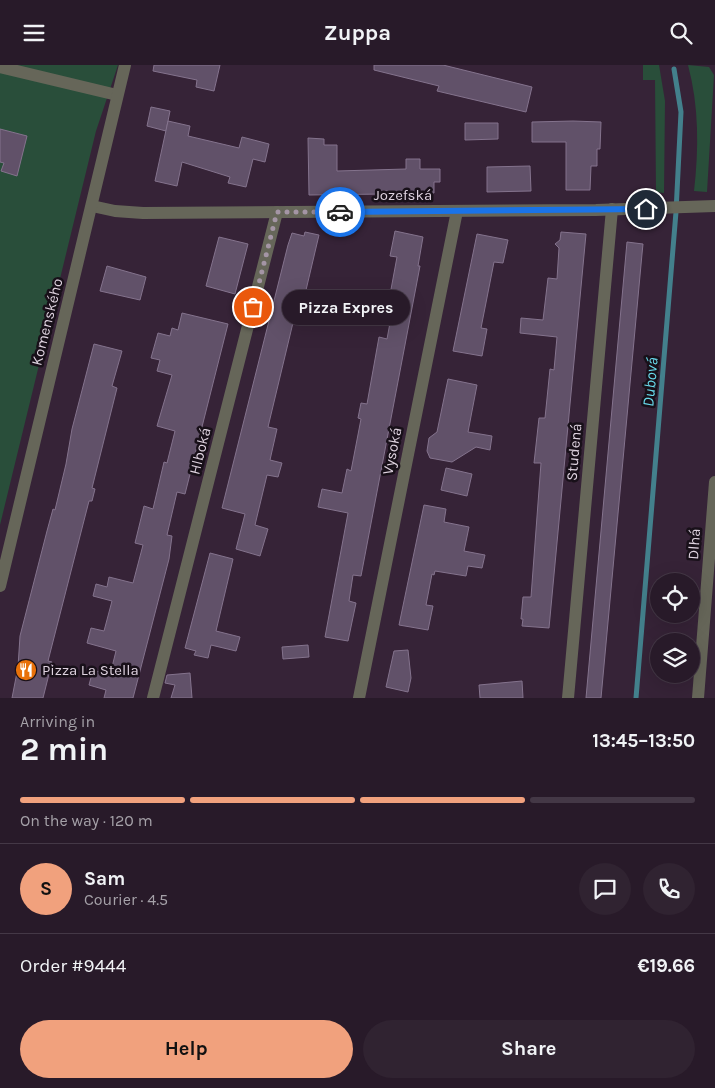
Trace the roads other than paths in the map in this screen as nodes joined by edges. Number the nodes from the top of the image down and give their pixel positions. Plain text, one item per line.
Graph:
1 (125, 65) edge
2 (0, 67) edge
3 (117, 95) junction
4 (92, 206) junction
5 (715, 206) edge
6 (612, 209) junction
7 (457, 211) junction
8 (277, 212) junction
9 (715, 482) edge
10 (0, 586) edge
11 (153, 698) edge
12 (359, 698) edge
13 (568, 698) edge
14 (698, 698) edge

1 - 3 street, Komenského
2 - 3 street
3 - 4 street, Komenského
4 - 8 street, Jozefská
4 - 10 street, Komenského
5 - 6 street, Jozefská
6 - 7 street, Jozefská
6 - 13 street, Studená
7 - 8 street, Jozefská
7 - 12 street, Vysoká
8 - 11 street, Hlboká
9 - 14 street, Dlhá

